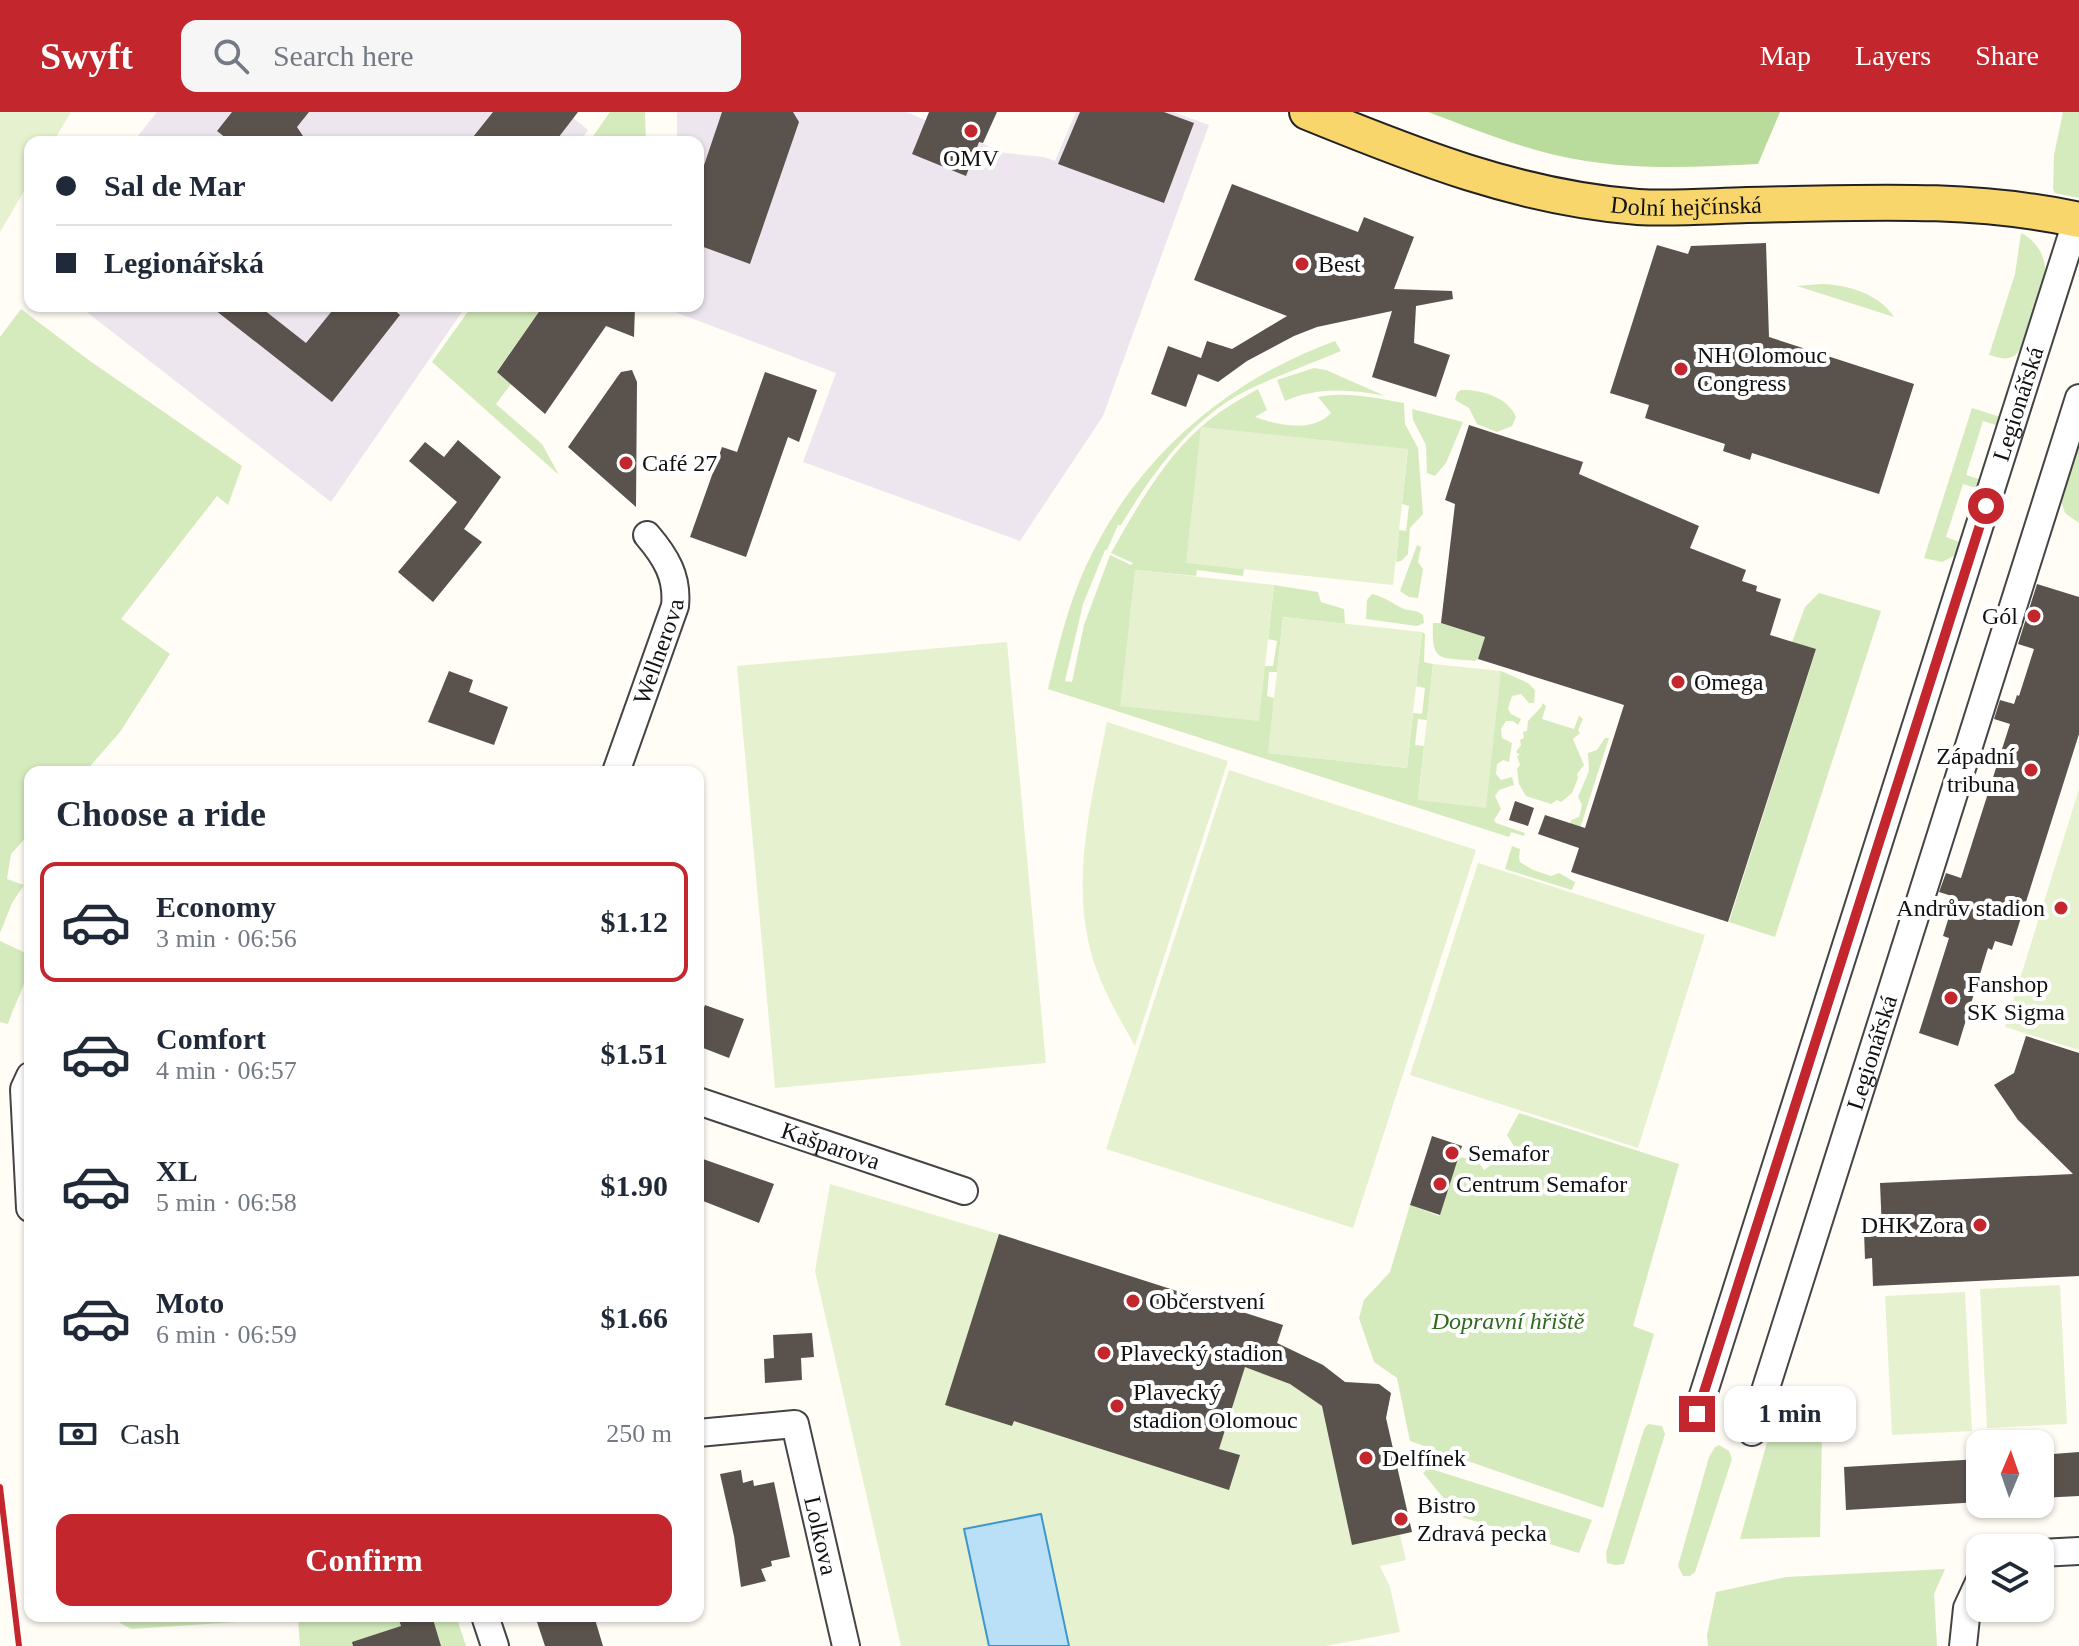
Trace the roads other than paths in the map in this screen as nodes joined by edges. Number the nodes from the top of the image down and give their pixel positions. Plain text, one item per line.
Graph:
1 (1307, 112) edge
2 (2078, 219) edge
3 (2079, 398) edge
4 (647, 535) dead end
5 (618, 766) edge
6 (704, 1103) edge
7 (964, 1191) dead end
8 (1697, 1414) dead end
9 (704, 1432) edge
10 (1752, 1432) dead end
11 (2079, 1551) edge
12 (2054, 1552) edge
13 (1966, 1618) edge
14 (487, 1622) edge
15 (495, 1646) edge
16 (846, 1646) edge
17 (1963, 1646) edge

1 - 2 main road, Dolní hejčínská
2 - 8 street, Legionářská
3 - 10 street, Legionářská
4 - 5 street, Wellnerova
6 - 7 street, Kašparova
9 - 16 street, Lolkova
11 - 12 street
13 - 17 street
14 - 15 street

